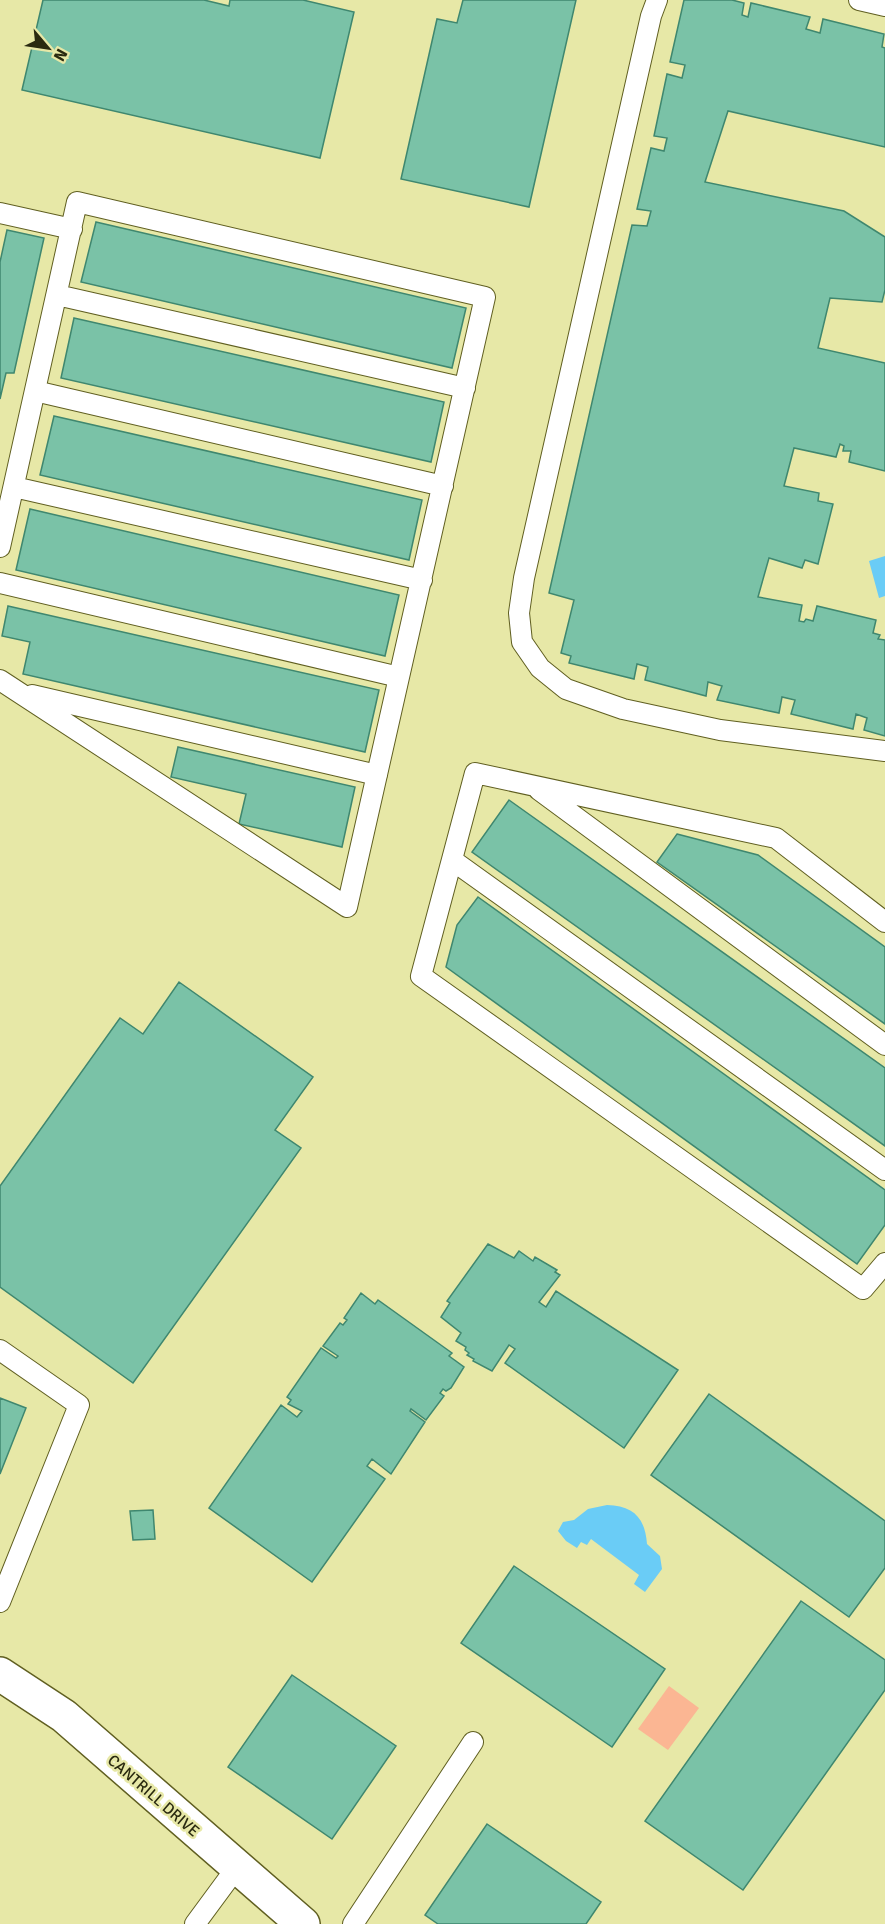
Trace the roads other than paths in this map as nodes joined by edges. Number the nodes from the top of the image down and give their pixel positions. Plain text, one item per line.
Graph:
1 (657, 0) edge
2 (859, 0) edge
3 (885, 6) edge
4 (0, 213) edge
5 (72, 230) junction
6 (57, 295) junction
7 (465, 388) junction
8 (35, 391) junction
9 (443, 486) junction
10 (14, 487) junction
11 (0, 547) edge
12 (422, 580) junction
13 (0, 583) edge
14 (399, 677) junction
15 (0, 680) edge
16 (18, 692) junction
17 (885, 751) edge
18 (377, 775) junction
19 (533, 786) junction
20 (452, 860) junction
21 (885, 922) edge
22 (885, 1045) edge
23 (885, 1170) edge
24 (885, 1263) edge
25 (0, 1350) edge
26 (0, 1602) edge
27 (0, 1674) edge
28 (473, 1742) dead end
29 (237, 1867) junction
30 (195, 1924) edge
31 (303, 1924) edge
32 (353, 1924) edge

1 - 17 lane
2 - 3 lane
4 - 5 lane
5 - 6 lane
5 - 7 lane
6 - 7 lane
6 - 8 lane
7 - 9 lane
8 - 9 lane
8 - 10 lane
9 - 12 lane
10 - 11 lane
10 - 12 lane
12 - 14 lane
13 - 14 lane
14 - 18 lane
15 - 16 lane
16 - 18 lane
16 - 18 lane
19 - 20 lane
19 - 21 lane
19 - 22 lane
20 - 23 lane
20 - 24 lane
25 - 26 lane
27 - 29 street, CANTRILL DRIVE
28 - 32 lane
29 - 30 lane
29 - 31 street, CANTRILL DRIVE

